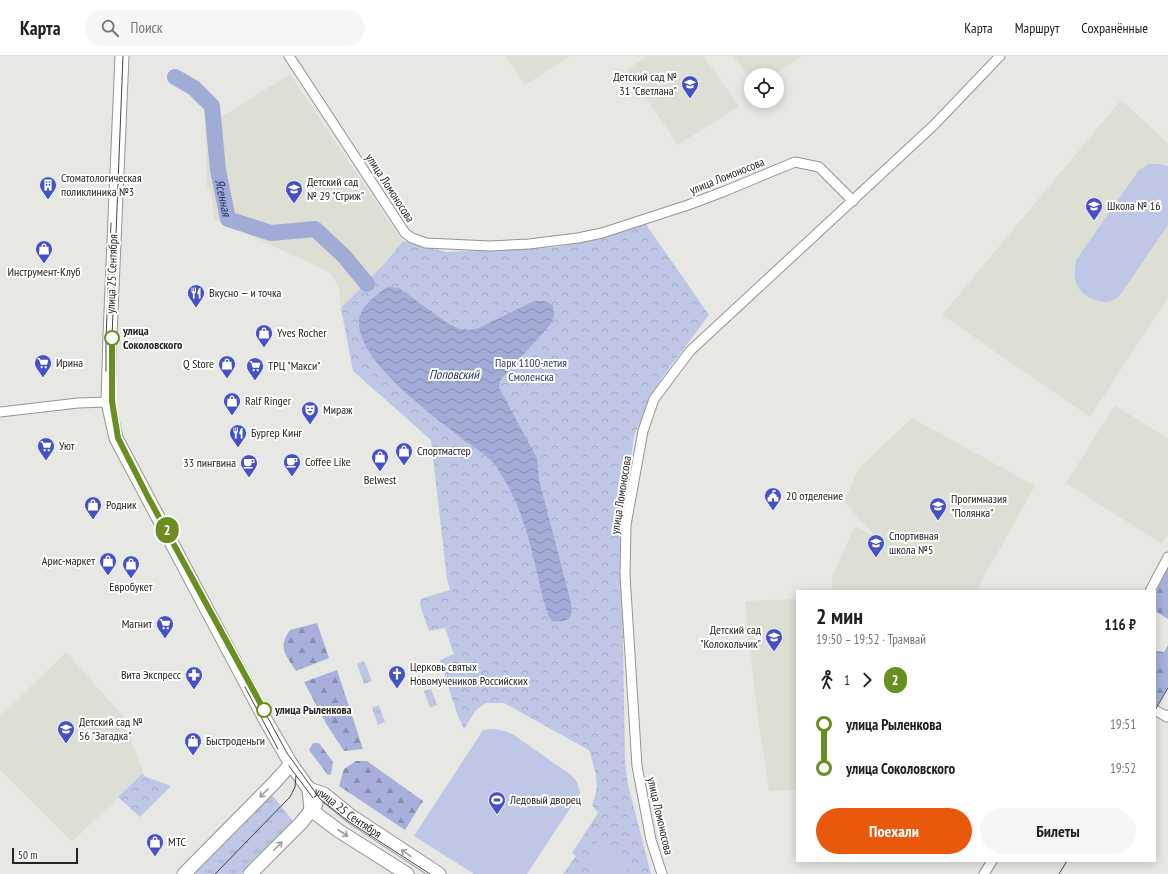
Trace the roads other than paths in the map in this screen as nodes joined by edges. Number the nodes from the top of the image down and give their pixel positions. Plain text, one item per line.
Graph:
1 (122, 56) edge
2 (289, 56) edge
3 (1000, 56) edge
4 (853, 201) junction
5 (108, 402) junction
6 (0, 412) edge
7 (1168, 557) edge
8 (1151, 590) edge
9 (1156, 711) edge
10 (1168, 715) edge
11 (291, 764) junction
12 (309, 789) junction
13 (324, 794) junction
14 (311, 810) junction
15 (991, 862) edge
16 (184, 874) edge
17 (250, 874) edge
18 (407, 874) edge
19 (439, 874) edge
20 (662, 874) edge
21 (984, 874) edge

1 - 5 main road, улица 25 Сентября
2 - 4 street, улица Ломоносова
3 - 4 street, улица Ломоносова
4 - 20 street, улица Ломоносова
5 - 6 street
5 - 11 main road, улица 25 Сентября
7 - 8 street
9 - 10 street
11 - 12 main road, улица 25 Сентября
11 -> 16 main road
12 - 13 main road, улица 25 Сентября
12 - 14 main road
13 - 14 main road
19 -> 13 main road, улица 25 Сентября
17 -> 14 main road
14 -> 18 main road
15 - 21 street

